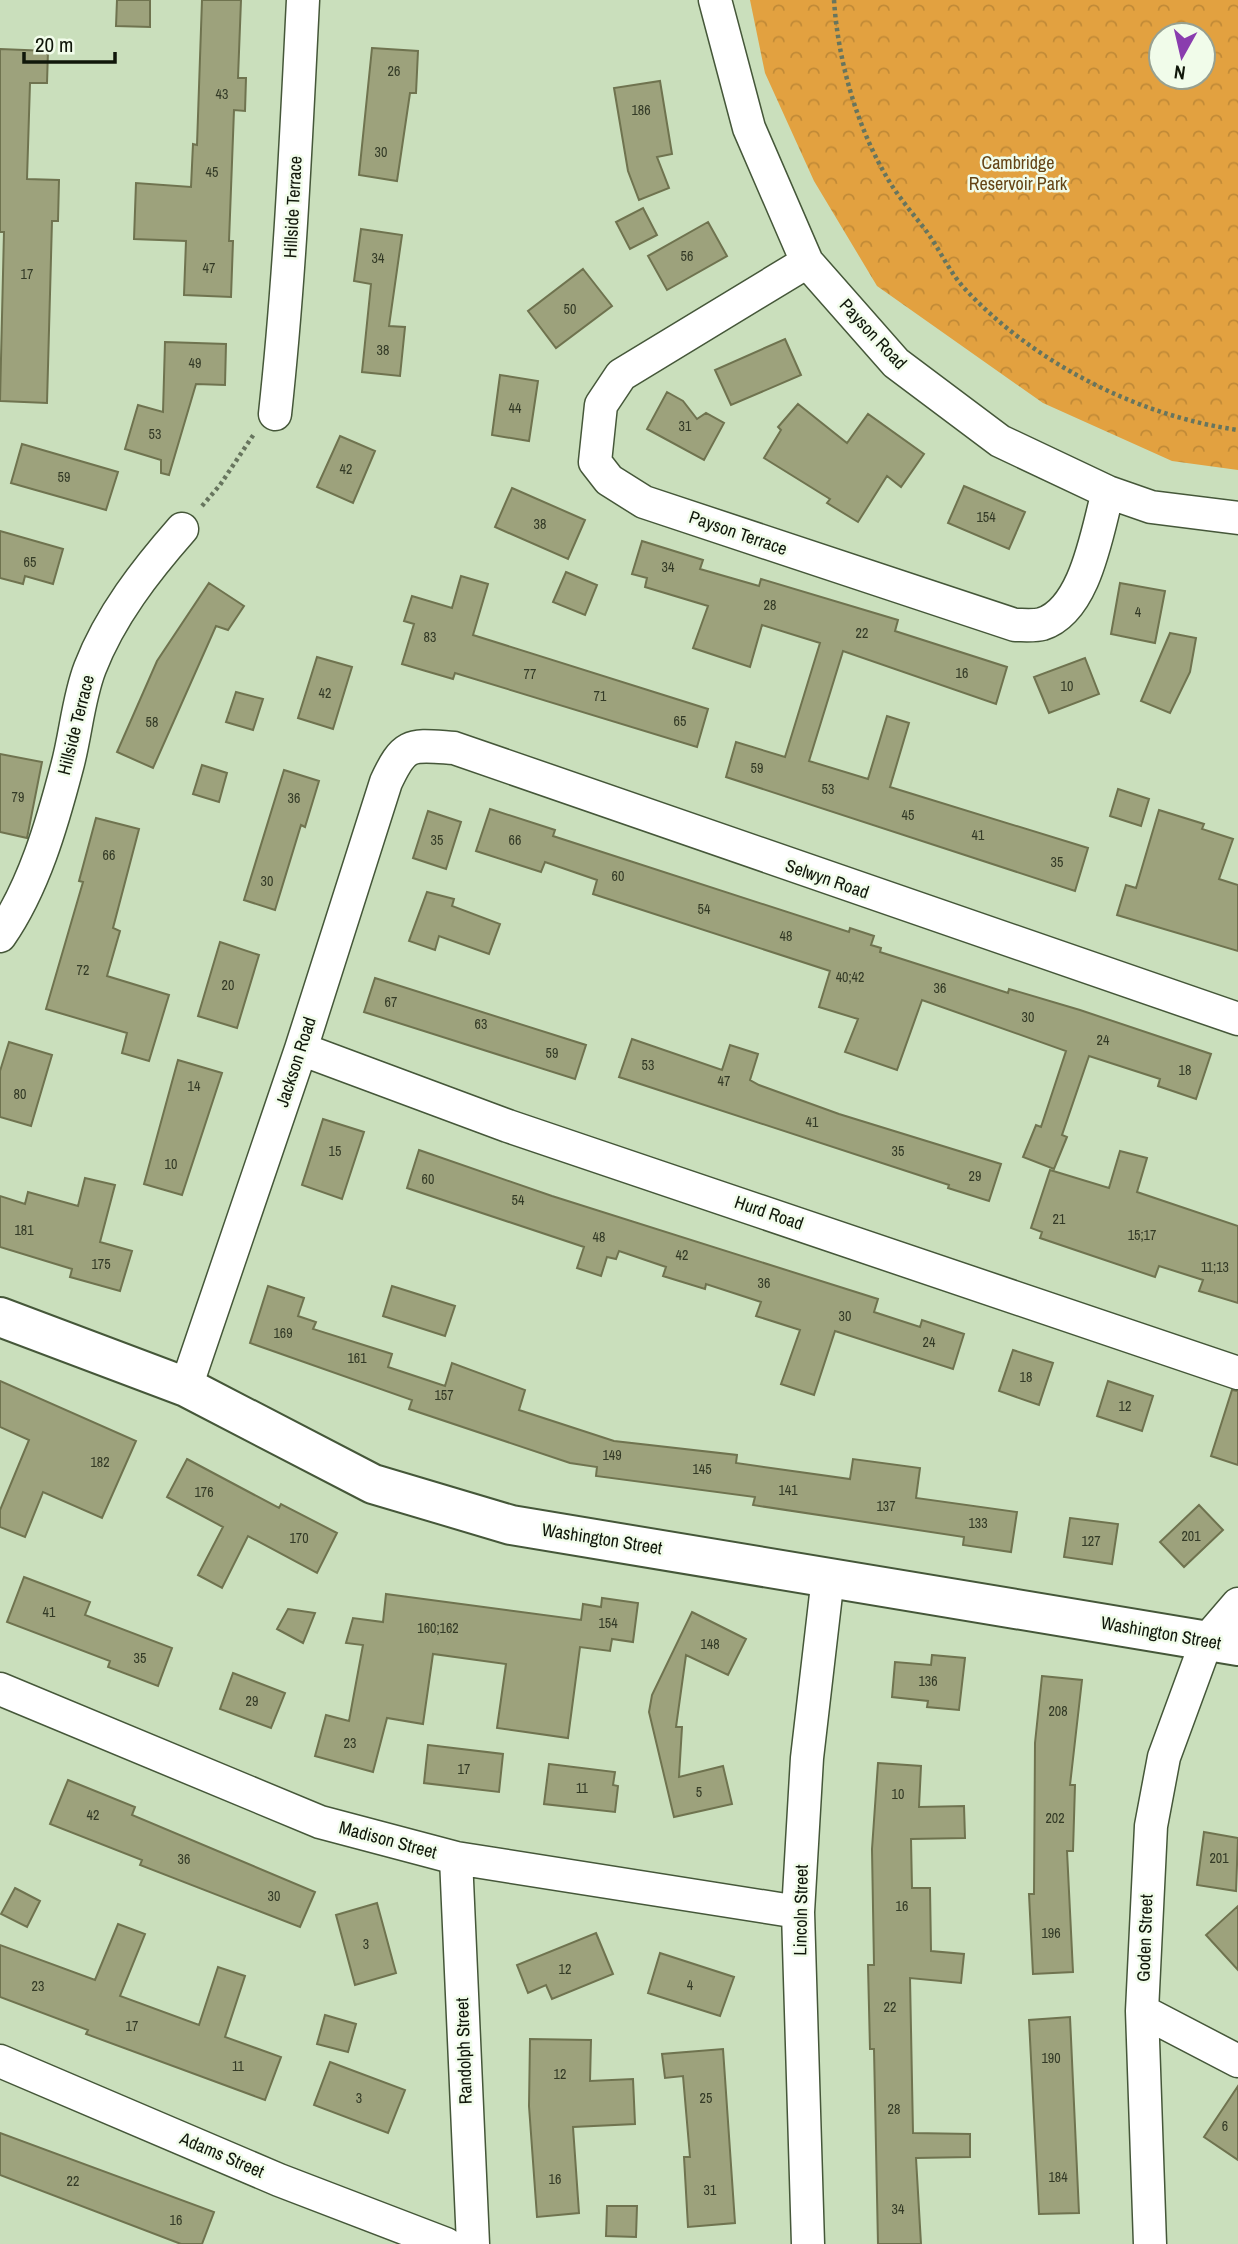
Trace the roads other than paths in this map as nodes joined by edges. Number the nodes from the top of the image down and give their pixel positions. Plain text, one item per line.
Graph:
1 (303, 0) edge
2 (715, 0) edge
3 (807, 262) junction
4 (275, 414) road end
5 (1108, 492) junction
6 (1238, 518) edge
7 (182, 529) road end
8 (414, 746) joint
9 (0, 936) edge
10 (1238, 1019) edge
11 (300, 1049) junction
12 (0, 1317) edge
13 (1238, 1373) edge
14 (186, 1387) junction
15 (828, 1577) junction
16 (1238, 1604) edge
17 (1222, 1643) edge
18 (0, 1689) edge
19 (456, 1858) junction
20 (798, 1912) junction
21 (1142, 2011) junction
22 (0, 2061) edge
23 (1238, 2061) edge
24 (446, 2244) edge
25 (472, 2244) edge
26 (808, 2244) edge
27 (1150, 2244) edge

1 - 4 street, Hillside Terrace
2 - 3 street, Payson Road
3 - 5 street, Payson Road
3 - 5 street, Payson Terrace
5 - 6 street, Payson Road
7 - 9 street, Hillside Terrace
8 - 10 street, Selwyn Road
8 - 11 street, Jackson Road
11 - 13 street, Hurd Road
11 - 14 street, Jackson Road
12 - 14 street, Washington Street
14 - 15 street, Washington Street
15 - 17 street, Washington Street
15 - 20 street, Lincoln Street
16 - 17 street
17 - 21 street, Goden Street
18 - 19 street, Madison Street
19 - 20 street, Madison Street
19 - 25 street, Randolph Street
20 - 26 street, Lincoln Street
21 - 23 street
21 - 27 street, Goden Street
22 - 24 street, Adams Street

